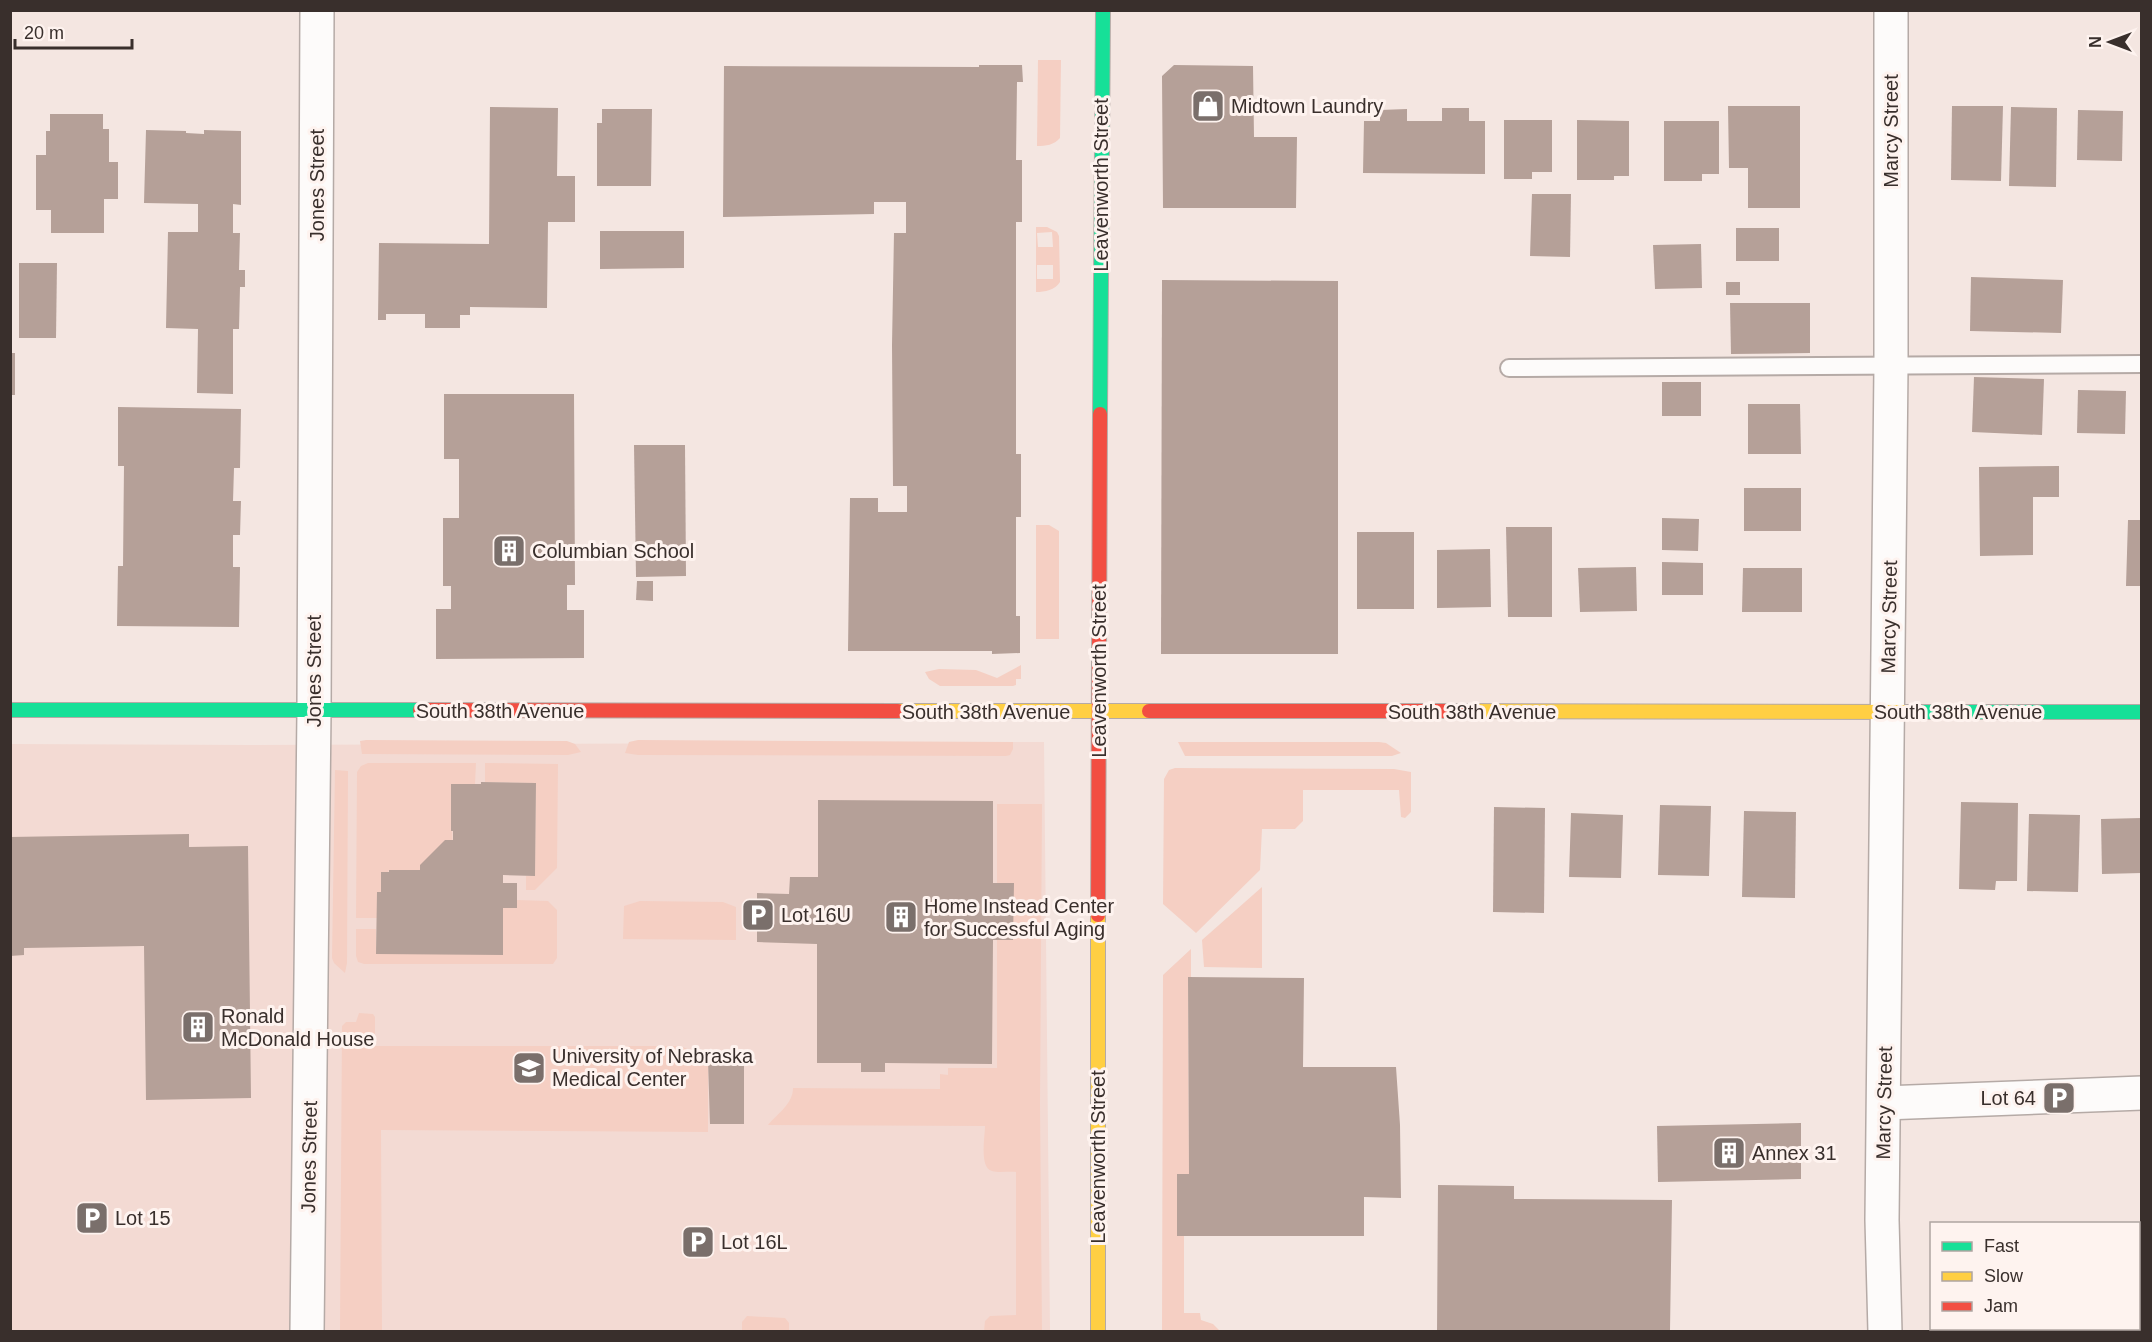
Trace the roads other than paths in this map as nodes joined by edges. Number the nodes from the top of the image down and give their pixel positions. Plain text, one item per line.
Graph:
1 (317, 10) edge
2 (1103, 10) edge
3 (1891, 10) edge
4 (2142, 364) edge
5 (1892, 366) junction
6 (1509, 368) dead end
7 (10, 710) edge
8 (314, 711) junction
9 (1098, 712) junction
10 (1888, 712) junction
11 (2142, 712) edge
12 (2142, 1093) edge
13 (1884, 1103) junction
14 (307, 1332) edge
15 (1098, 1332) edge
16 (1885, 1332) edge

1 - 8 street, Jones Street
2 - 9 street, Leavenworth Street
3 - 5 street, Marcy Street
4 - 5 lane
5 - 6 lane
5 - 10 street, Marcy Street
7 - 8 street, South 38th Avenue
8 - 9 street, South 38th Avenue
8 - 14 street, Jones Street
9 - 10 street, South 38th Avenue
9 - 15 street, Leavenworth Street
10 - 11 street, South 38th Avenue
10 - 13 street, Marcy Street
12 - 13 street
13 - 16 street, Marcy Street

